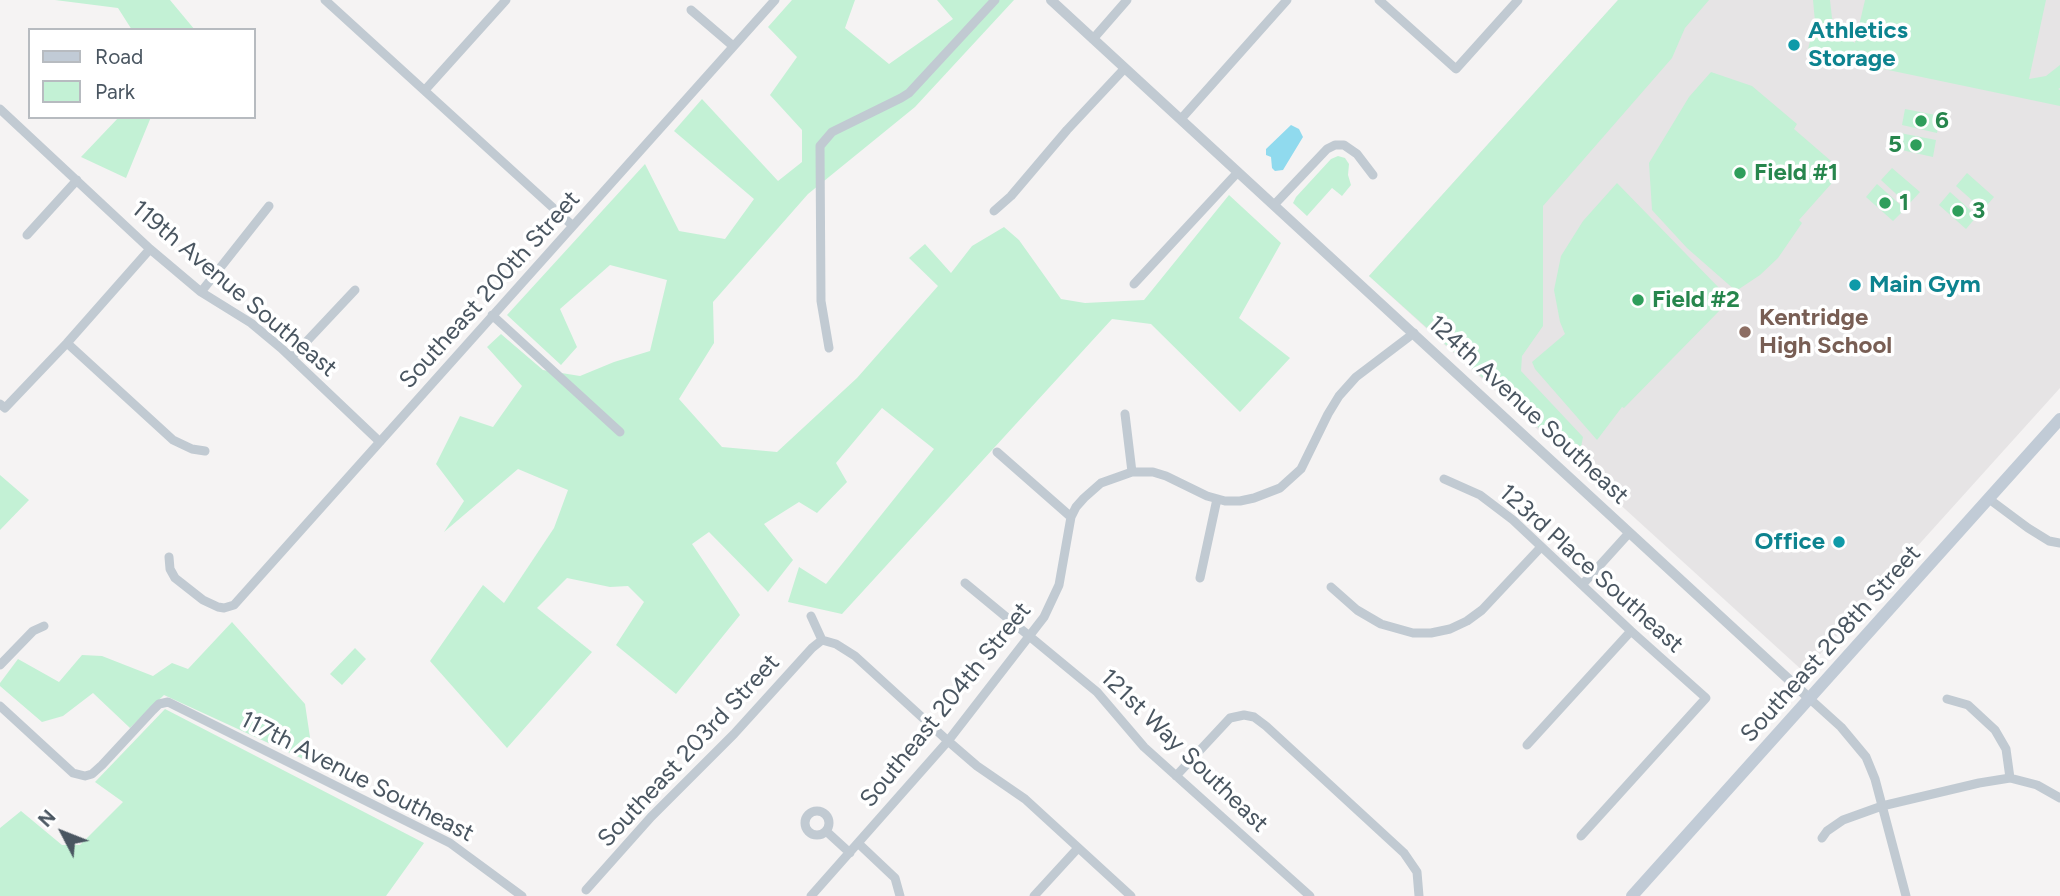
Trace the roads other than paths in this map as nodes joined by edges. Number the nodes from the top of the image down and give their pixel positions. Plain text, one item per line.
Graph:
1 (325, 0) edge
2 (506, 0) edge
3 (775, 0) edge
4 (995, 0) edge
5 (1051, 0) edge
6 (1127, 0) edge
7 (1287, 0) edge
8 (1379, 0) edge
9 (1518, 0) edge
10 (691, 10) dead end
11 (1093, 38) junction
12 (733, 46) junction
13 (1125, 68) junction
14 (425, 90) junction
15 (0, 109) edge
16 (1181, 119) junction
17 (1238, 172) junction
18 (1373, 175) dead end
19 (77, 180) junction
20 (1274, 205) junction
21 (269, 206) dead end
22 (994, 211) dead end
23 (573, 226) junction
24 (27, 234) dead end
25 (150, 249) junction
26 (1134, 284) dead end
27 (355, 290) dead end
28 (201, 292) junction
29 (492, 315) junction
30 (1414, 333) junction
31 (66, 343) junction
32 (830, 348) dead end
33 (292, 357) junction
34 (2, 406) edge
35 (1125, 414) dead end
36 (2060, 419) edge
37 (620, 432) dead end
38 (380, 442) junction
39 (205, 450) dead end
40 (997, 452) dead end
41 (1132, 472) junction
42 (1444, 479) dead end
43 (1217, 499) junction
44 (1989, 499) junction
45 (1072, 517) junction
46 (1629, 533) junction
47 (2060, 543) edge
48 (1541, 547) junction
49 (169, 556) dead end
50 (1200, 578) dead end
51 (965, 583) dead end
52 (1582, 585) junction
53 (1331, 587) dead end
54 (811, 616) dead end
55 (44, 626) dead end
56 (1631, 631) junction
57 (1030, 636) junction
58 (822, 640) junction
59 (0, 665) edge
60 (1810, 699) junction
61 (1947, 699) dead end
62 (0, 706) edge
63 (948, 741) junction
64 (1527, 745) dead end
65 (1176, 776) junction
66 (2010, 778) junction
67 (2060, 798) edge
68 (1882, 806) junction
69 (826, 831) dead end
70 (1580, 836) dead end
71 (1822, 838) dead end
72 (859, 844) junction
73 (1078, 848) junction
74 (850, 853) junction
75 (586, 890) dead end
76 (522, 896) edge
77 (811, 896) edge
78 (900, 896) edge
79 (1034, 896) edge
80 (1131, 896) edge
81 (1310, 896) edge
82 (1419, 896) edge
83 (1632, 896) edge
84 (1906, 896) edge

1 - 14 street
2 - 14 street
3 - 12 street, Southeast 200th Street
4 - 32 street
5 - 11 street, 124th Avenue Southeast
6 - 11 street
7 - 16 street
8 - 9 street
10 - 12 street
11 - 13 street, 124th Avenue Southeast
12 - 23 street, Southeast 200th Street
13 - 16 street, 124th Avenue Southeast
13 - 22 street
14 - 23 street
15 - 19 street, 119th Avenue Southeast
16 - 17 street, 124th Avenue Southeast
17 - 20 street, 124th Avenue Southeast
17 - 26 street
18 - 20 street
19 - 24 street
19 - 25 street, 119th Avenue Southeast
20 - 30 street, 124th Avenue Southeast
21 - 28 street
23 - 29 street, Southeast 200th Street
25 - 28 street, 119th Avenue Southeast
25 - 31 street
27 - 33 street
28 - 33 street, 119th Avenue Southeast
29 - 37 street
29 - 38 street, Southeast 200th Street
30 - 43 street, Southeast 204th Street
30 - 46 street, 124th Avenue Southeast
31 - 34 street
31 - 39 street
33 - 38 street, 119th Avenue Southeast
35 - 41 street
36 - 44 main road, Southeast 208th Street
38 - 49 street, Southeast 200th Street
40 - 45 street
41 - 43 street, Southeast 204th Street
41 - 45 street, Southeast 204th Street
42 - 48 street, 123rd Place Southeast
43 - 50 street
44 - 47 street
44 - 60 main road, Southeast 208th Street
45 - 57 street, Southeast 204th Street
46 - 52 street
46 - 60 street, 124th Avenue Southeast
48 - 52 street, 123rd Place Southeast
48 - 53 street
51 - 57 street, 121st Way Southeast
52 - 56 street, 123rd Place Southeast
54 - 58 street
55 - 59 street
56 - 64 street
56 - 70 street, 123rd Place Southeast
57 - 63 street, Southeast 204th Street
57 - 65 street, 121st Way Southeast
58 - 63 street
58 - 75 street, Southeast 203rd Street
60 - 68 street, 124th Avenue Southeast
60 - 83 main road, Southeast 208th Street
61 - 66 street
62 - 76 street, 117th Avenue Southeast
63 - 72 street, Southeast 204th Street
63 - 73 street
65 - 81 street, 121st Way Southeast
65 - 82 street
66 - 67 street
66 - 68 street
68 - 71 street
68 - 84 street, 124th Avenue Southeast
69 - 74 street
72 - 74 street, Southeast 204th Street
72 - 78 street
73 - 79 street
73 - 80 street
74 - 77 street, Southeast 204th Street

